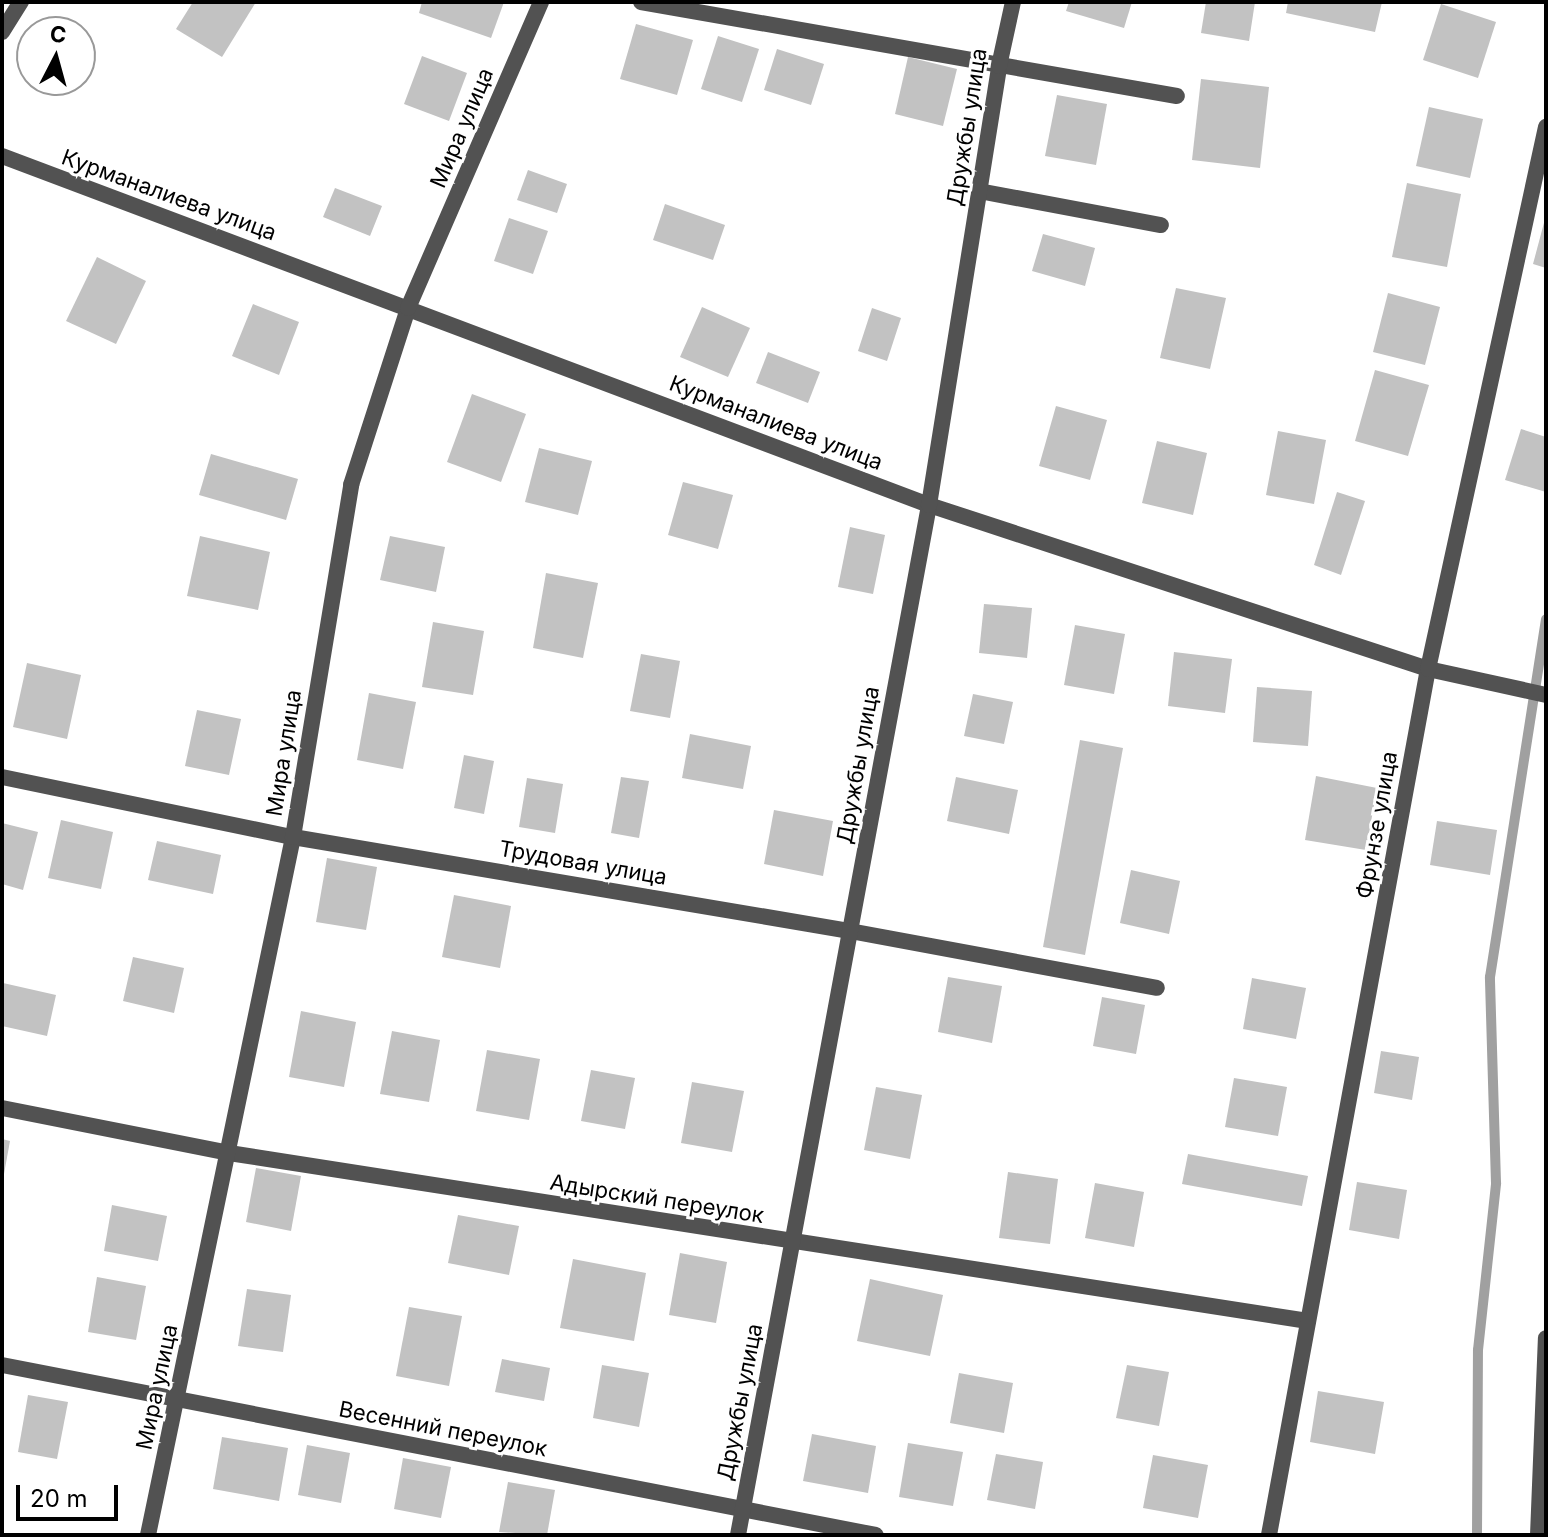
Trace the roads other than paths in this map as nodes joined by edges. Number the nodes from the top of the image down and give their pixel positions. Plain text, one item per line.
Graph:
1 (21, 2) edge
2 (541, 2) edge
3 (641, 2) edge
4 (1013, 2) edge
5 (2, 32) edge
6 (999, 66) junction
7 (1177, 96) dead end
8 (1546, 127) edge
9 (2, 156) edge
10 (979, 191) junction
11 (1161, 225) dead end
12 (408, 308) junction
13 (929, 505) junction
14 (1428, 669) junction
15 (1546, 695) edge
16 (2, 777) edge
17 (293, 837) junction
18 (850, 931) junction
19 (1157, 988) dead end
20 (2, 1108) edge
21 (229, 1153) junction
22 (792, 1243) junction
23 (1308, 1321) junction
24 (1546, 1338) edge
25 (2, 1365) edge
26 (177, 1399) junction
27 (742, 1510) junction
28 (148, 1535) edge
29 (738, 1535) edge
30 (876, 1535) edge
31 (1269, 1535) edge
32 (1538, 1535) edge

1 - 5 street
2 - 12 street, Мира улица
3 - 6 street
4 - 6 street, Дружбы улица
6 - 7 street
6 - 10 street, Дружбы улица
8 - 14 street, Фрунзе улица
9 - 12 street, Курманалиева улица
10 - 11 street
10 - 13 street, Дружбы улица
12 - 13 street, Курманалиева улица
12 - 17 street, Мира улица
13 - 14 street, Курманалиева улица
13 - 18 street, Дружбы улица
14 - 15 street, Курманалиева улица
14 - 23 street, Фрунзе улица
16 - 17 street, Трудовая улица
17 - 18 street, Трудовая улица
17 - 21 street, Мира улица
18 - 19 street, Трудовая улица
18 - 22 street, Дружбы улица
20 - 21 street, Адырский переулок
21 - 22 street, Адырский переулок
21 - 26 street, Мира улица
22 - 23 street, Адырский переулок
22 - 27 street, Дружбы улица
23 - 31 street, Фрунзе улица
24 - 32 street
25 - 26 street, Весенний переулок
26 - 27 street, Весенний переулок
26 - 28 street, Мира улица
27 - 29 street, Дружбы улица
27 - 30 street, Весенний переулок

